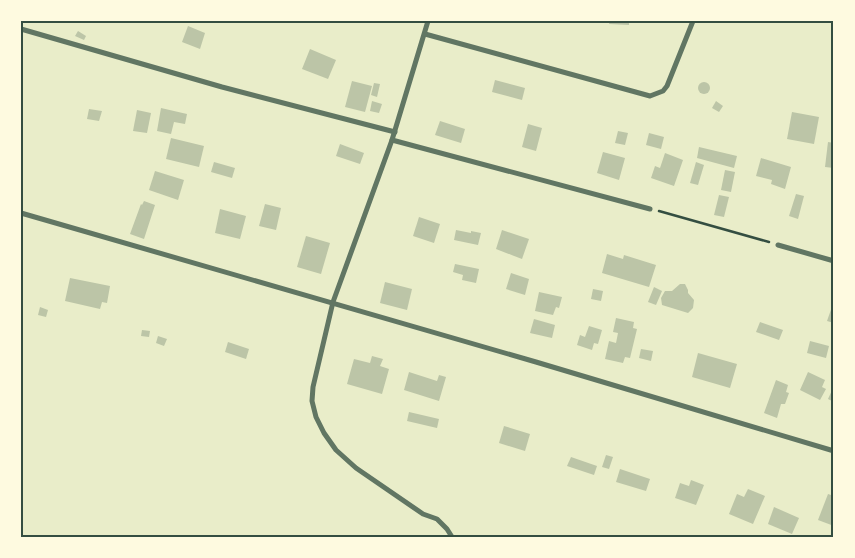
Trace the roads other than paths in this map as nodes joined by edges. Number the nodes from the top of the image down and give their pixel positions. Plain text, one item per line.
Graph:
1 (428, 21) edge
2 (692, 21) edge
3 (21, 29) edge
4 (425, 34) junction
5 (395, 132) junction
6 (392, 140) junction
7 (650, 209) road end
8 (21, 213) edge
9 (778, 245) road end
10 (834, 262) edge
11 (333, 302) junction
12 (834, 451) edge
13 (452, 537) edge

1 - 4 street
2 - 4 street
3 - 5 street
4 - 5 street
5 - 6 street
6 - 7 street
6 - 11 street
8 - 11 street
9 - 10 street
11 - 12 street
11 - 13 street

